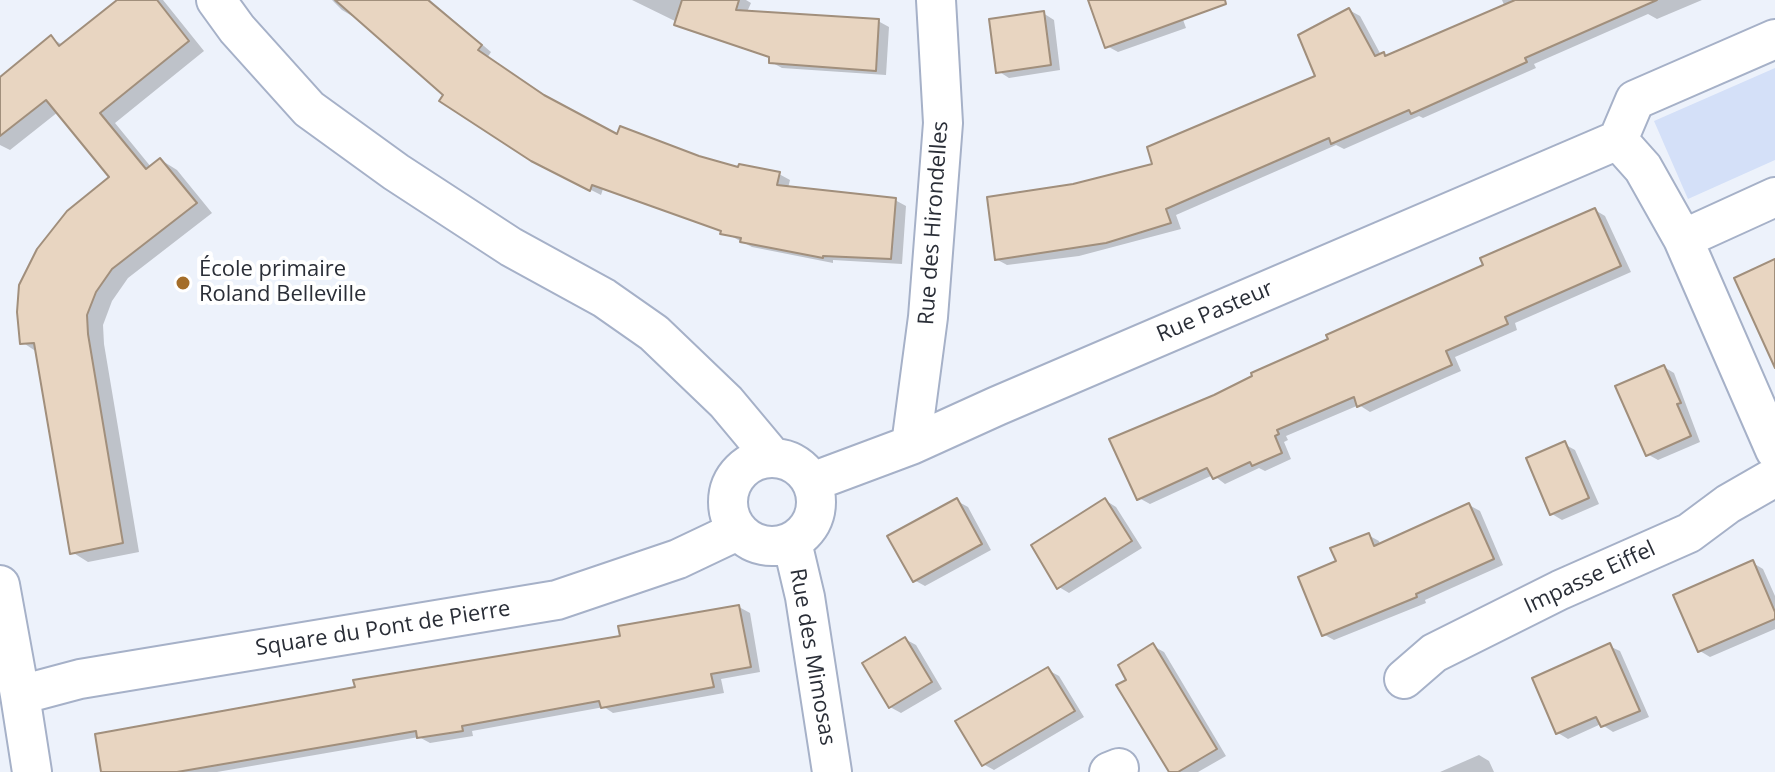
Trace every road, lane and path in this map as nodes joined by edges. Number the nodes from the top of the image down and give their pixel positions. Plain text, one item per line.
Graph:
1 (216, 0) edge
2 (936, 0) edge
3 (1775, 39) edge
4 (1618, 140) junction
5 (1775, 197) edge
6 (1683, 239) junction
7 (911, 445) junction
8 (1775, 450) edge
9 (772, 457) junction
10 (1775, 477) edge
11 (812, 482) junction
12 (737, 531) junction
13 (792, 542) junction
14 (0, 585) edge
15 (1404, 679) dead end
16 (20, 695) junction
17 (32, 772) edge
18 (832, 772) edge

1 - 9 street
2 - 7 street, Rue des Hirondelles
3 - 4 street
4 - 6 street
4 - 7 street, Rue Pasteur
5 - 6 street
6 - 8 street
7 - 11 street, Rue Pasteur
9 - 11 street
9 - 12 street
10 - 15 street, Impasse Eiffel
11 - 13 street
12 - 13 street
12 - 16 street, Square du Pont de Pierre
13 - 18 street, Rue des Mimosas
14 - 16 street
16 - 17 street

